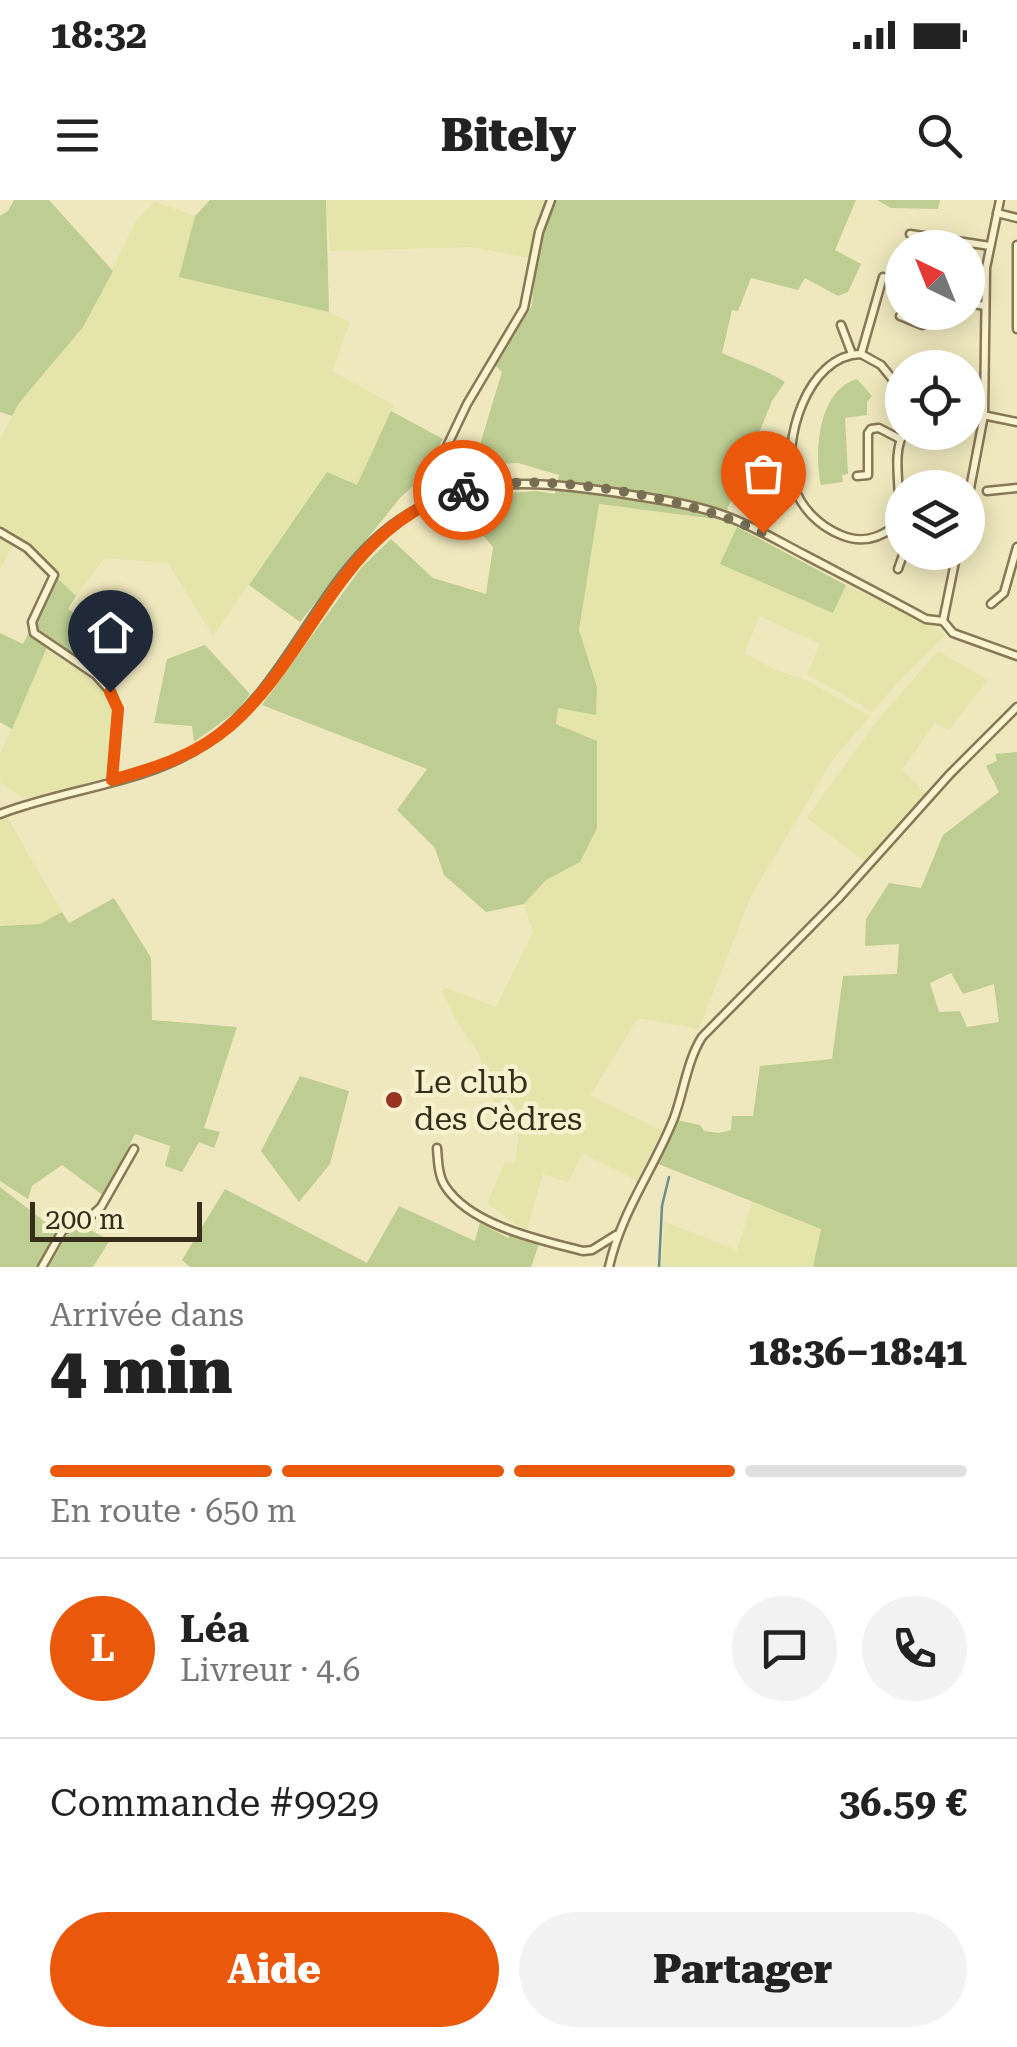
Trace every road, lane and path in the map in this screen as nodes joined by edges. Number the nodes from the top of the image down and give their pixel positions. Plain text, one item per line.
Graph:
1 (552, 200) edge
2 (1000, 200) edge
3 (997, 212) junction
4 (1017, 218) edge
5 (985, 245) edge
6 (1017, 245) edge
7 (990, 246) junction
8 (883, 276) dead end
9 (986, 306) joint
10 (841, 325) dead end
11 (1017, 329) edge
12 (856, 354) junction
13 (985, 360) edge
14 (885, 370) edge
15 (985, 415) edge
16 (1017, 422) edge
17 (885, 430) edge
18 (857, 476) dead end
19 (794, 487) junction
20 (1017, 488) edge
21 (988, 491) dead end
22 (439, 498) junction
23 (760, 500) dead end
24 (885, 531) edge
25 (0, 532) edge
26 (1017, 547) edge
27 (953, 570) edge
28 (991, 604) dead end
29 (943, 621) junction
30 (1017, 656) edge
31 (1017, 707) edge
32 (112, 780) junction
33 (0, 814) edge
34 (134, 1148) dead end
35 (437, 1148) dead end
36 (616, 1235) junction
37 (42, 1267) edge
38 (609, 1267) edge

1 - 22 street
2 - 3 street
3 - 4 street
3 - 7 street
5 - 7 street
6 - 11 street
7 - 9 street
8 - 12 street
9 - 13 street
10 - 12 street
12 - 14 street
12 - 19 street
15 - 16 street
17 - 18 street
19 - 23 street
19 - 24 street
20 - 21 street
22 - 29 street
22 - 32 street
25 - 32 street
26 - 28 street
27 - 29 street
29 - 30 street
31 - 36 street
32 - 33 street
34 - 37 street
35 - 36 street
36 - 38 street

